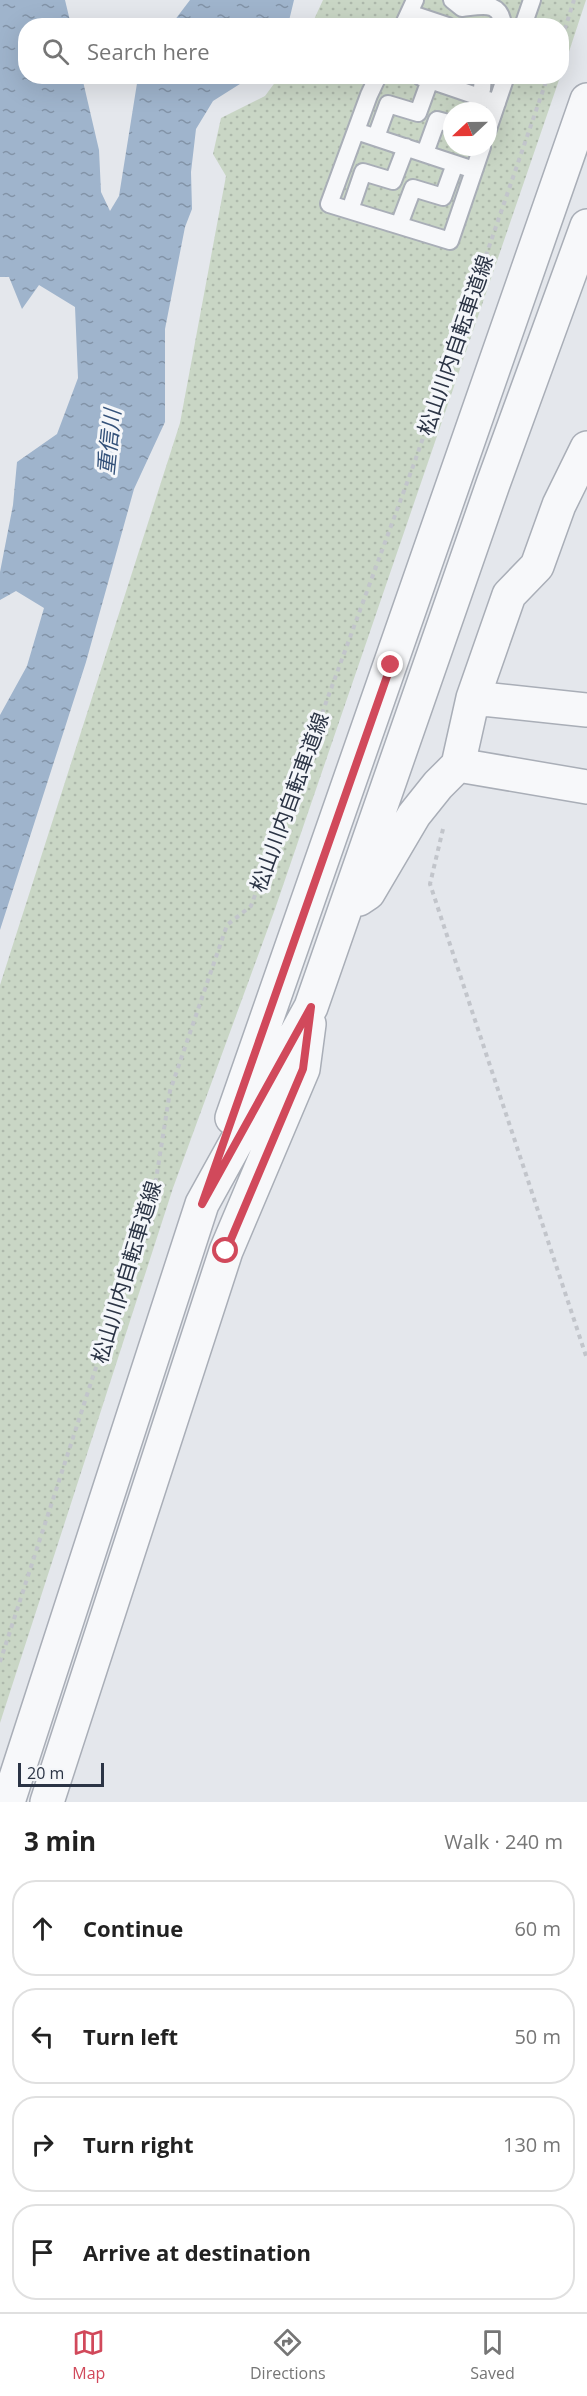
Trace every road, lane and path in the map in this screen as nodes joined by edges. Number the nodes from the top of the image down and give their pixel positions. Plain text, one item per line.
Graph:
1 (452, 0) edge
2 (532, 0) edge
3 (574, 0) edge
4 (502, 18) edge
5 (526, 18) edge
6 (568, 18) edge
7 (375, 84) edge
8 (424, 84) edge
9 (437, 84) edge
10 (481, 84) edge
11 (503, 84) edge
12 (545, 84) edge
13 (587, 100) edge
14 (473, 102) edge
15 (477, 102) edge
16 (497, 103) edge
17 (443, 122) edge
18 (356, 131) junction
19 (376, 138) junction
20 (406, 147) junction
21 (425, 153) junction
22 (479, 156) edge
23 (455, 164) junction
24 (474, 170) junction
25 (350, 210) junction
26 (399, 225) junction
27 (587, 226) edge
28 (587, 448) edge
29 (473, 698) junction
30 (587, 710) edge
31 (458, 765) junction
32 (587, 787) edge
33 (446, 819) dead end
34 (345, 909) junction
35 (311, 1007) junction
36 (202, 1204) junction
37 (587, 1359) edge
38 (0, 1662) edge
39 (8, 1802) edge
40 (47, 1802) edge

1 - 4 lane
2 - 5 lane
3 - 6 path
7 - 18 lane
8 - 19 lane
9 - 14 lane
10 - 15 lane
11 - 16 lane
12 - 38 path, 松山川内自転車道線
13 - 36 street
17 - 21 lane
18 - 19 lane
18 - 25 lane
19 - 20 lane
20 - 21 lane
20 - 25 lane
21 - 23 lane
22 - 24 lane
23 - 24 lane
23 - 26 lane
24 - 26 lane
25 - 26 lane
27 - 34 street
28 - 29 street
29 - 30 street
29 - 31 street
31 - 32 street
31 - 34 street
33 - 37 path
34 - 35 street
35 - 36 street
35 - 40 street
36 - 39 street

